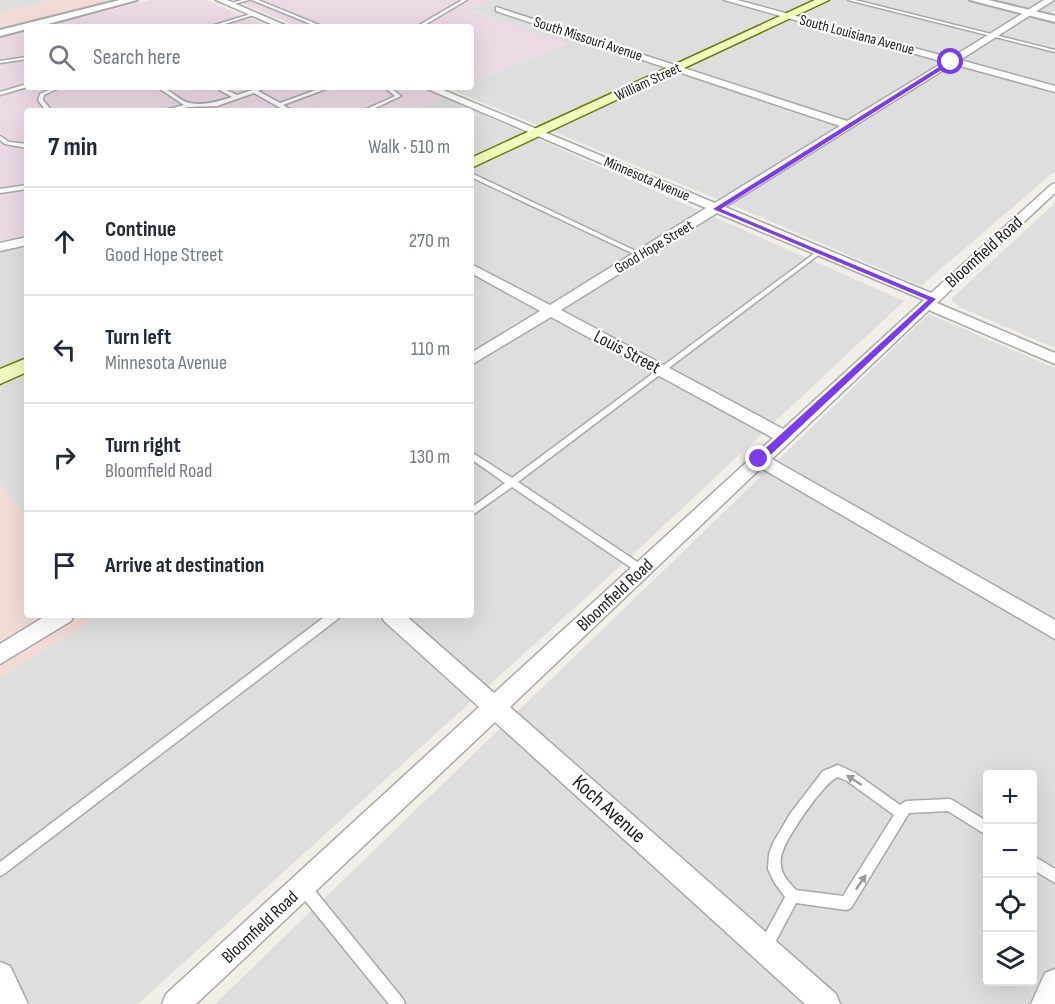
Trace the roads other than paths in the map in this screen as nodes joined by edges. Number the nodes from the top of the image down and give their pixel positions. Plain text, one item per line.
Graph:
1 (132, 0) edge
2 (220, 0) edge
3 (247, 0) edge
4 (254, 0) edge
5 (465, 0) edge
6 (728, 0) edge
7 (824, 0) edge
8 (850, 0) edge
9 (975, 0) edge
10 (990, 0) edge
11 (1050, 0) edge
12 (230, 4) junction
13 (499, 9) dead end
14 (1032, 11) junction
15 (255, 14) junction
16 (789, 17) junction
17 (1055, 17) edge
18 (36, 24) edge
19 (220, 24) edge
20 (278, 24) edge
21 (314, 24) edge
22 (423, 24) edge
23 (24, 27) edge
24 (0, 33) edge
25 (993, 36) junction
26 (1055, 51) edge
27 (24, 58) edge
28 (0, 62) edge
29 (951, 62) junction
30 (678, 68) junction
31 (24, 87) edge
32 (1055, 89) edge
33 (52, 90) edge
34 (164, 90) edge
35 (221, 90) edge
36 (257, 90) edge
37 (321, 90) edge
38 (390, 90) edge
39 (435, 90) edge
40 (254, 91) junction
41 (0, 94) edge
42 (236, 98) junction
43 (188, 105) junction
44 (279, 105) junction
45 (47, 108) edge
46 (176, 108) edge
47 (284, 108) edge
48 (372, 108) edge
49 (848, 125) junction
50 (537, 133) junction
51 (0, 138) edge
52 (7, 143) junction
53 (0, 144) edge
54 (24, 146) edge
55 (474, 163) edge
56 (474, 176) edge
57 (24, 187) edge
58 (1055, 187) edge
59 (0, 191) edge
60 (716, 209) junction
61 (24, 242) edge
62 (0, 248) edge
63 (819, 252) junction
64 (640, 255) junction
65 (474, 270) edge
66 (930, 302) junction
67 (550, 311) junction
68 (474, 358) edge
69 (1055, 359) edge
70 (24, 365) edge
71 (662, 371) junction
72 (0, 376) edge
73 (783, 436) junction
74 (474, 457) edge
75 (759, 459) junction
76 (512, 483) junction
77 (474, 511) edge
78 (642, 570) junction
79 (59, 618) edge
80 (331, 618) edge
81 (394, 618) edge
82 (1055, 630) edge
83 (0, 655) edge
84 (496, 708) junction
85 (902, 814) junction
86 (983, 827) edge
87 (1037, 864) edge
88 (0, 870) edge
89 (1055, 877) edge
90 (303, 887) junction
91 (793, 896) junction
92 (764, 948) junction
93 (0, 976) edge
94 (1055, 983) edge
95 (14, 1004) edge
96 (176, 1004) edge
97 (398, 1004) edge
98 (826, 1004) edge
99 (1045, 1004) edge

1 - 18 street
2 - 12 street
3 - 12 lane
4 - 21 lane
5 - 22 lane
6 - 16 street, South Louisiana Avenue
7 - 16 main road, William Street
8 - 25 lane
9 - 14 street
10 - 14 street
11 - 14 street, Good Hope Street
12 - 15 street
13 - 30 street, South Missouri Avenue
14 - 17 street
14 - 25 street, Good Hope Street
15 - 19 lane
15 - 20 street
16 - 29 street, South Louisiana Avenue
16 - 30 main road, William Street
23 - 24 street
25 - 26 lane
25 - 29 street, Good Hope Street
27 - 28 lane
29 - 32 street, South Louisiana Avenue
29 - 49 street, Good Hope Street
30 - 49 street, South Missouri Avenue
30 - 50 main road, William Street
31 - 41 lane
33 - 45 lane
34 - 43 lane
35 - 42 lane
36 - 40 lane
37 - 44 lane
38 - 48 lane
39 - 50 street, Minnesota Avenue
40 - 42 lane
40 - 44 lane
42 - 43 lane
43 - 46 lane
44 - 47 lane
49 - 60 street, Good Hope Street
50 - 55 main road, William Street
50 - 60 street, Minnesota Avenue
51 - 52 lane
52 - 53 lane
52 - 54 lane
56 - 64 lane
57 - 59 lane
58 - 66 street, Bloomfield Road
60 - 63 street, Minnesota Avenue
60 - 64 street, Good Hope Street
61 - 62 street
63 - 66 street, Minnesota Avenue
63 - 71 lane
64 - 67 street, Good Hope Street
65 - 67 street, Louis Street
66 - 69 street, Minnesota Avenue
66 - 73 street, Bloomfield Road
67 - 68 street, Good Hope Street
67 - 71 street, Louis Street
70 - 72 main road
71 - 73 street, Louis Street
71 - 76 lane
73 - 75 street, Bloomfield Road
74 - 76 lane
75 - 78 street, Bloomfield Road
75 - 82 street
76 - 77 lane
76 - 78 lane
78 - 84 street, Bloomfield Road
79 - 83 street
80 - 88 lane
81 - 84 street, Koch Avenue
84 - 90 street, Bloomfield Road
84 - 92 street, Koch Avenue
85 - 86 lane
91 -> 85 lane
85 -> 91 lane
87 - 89 lane
90 - 96 street, Bloomfield Road
90 - 97 lane
91 - 92 lane
92 - 98 street, Koch Avenue
93 - 95 street
94 - 99 street

